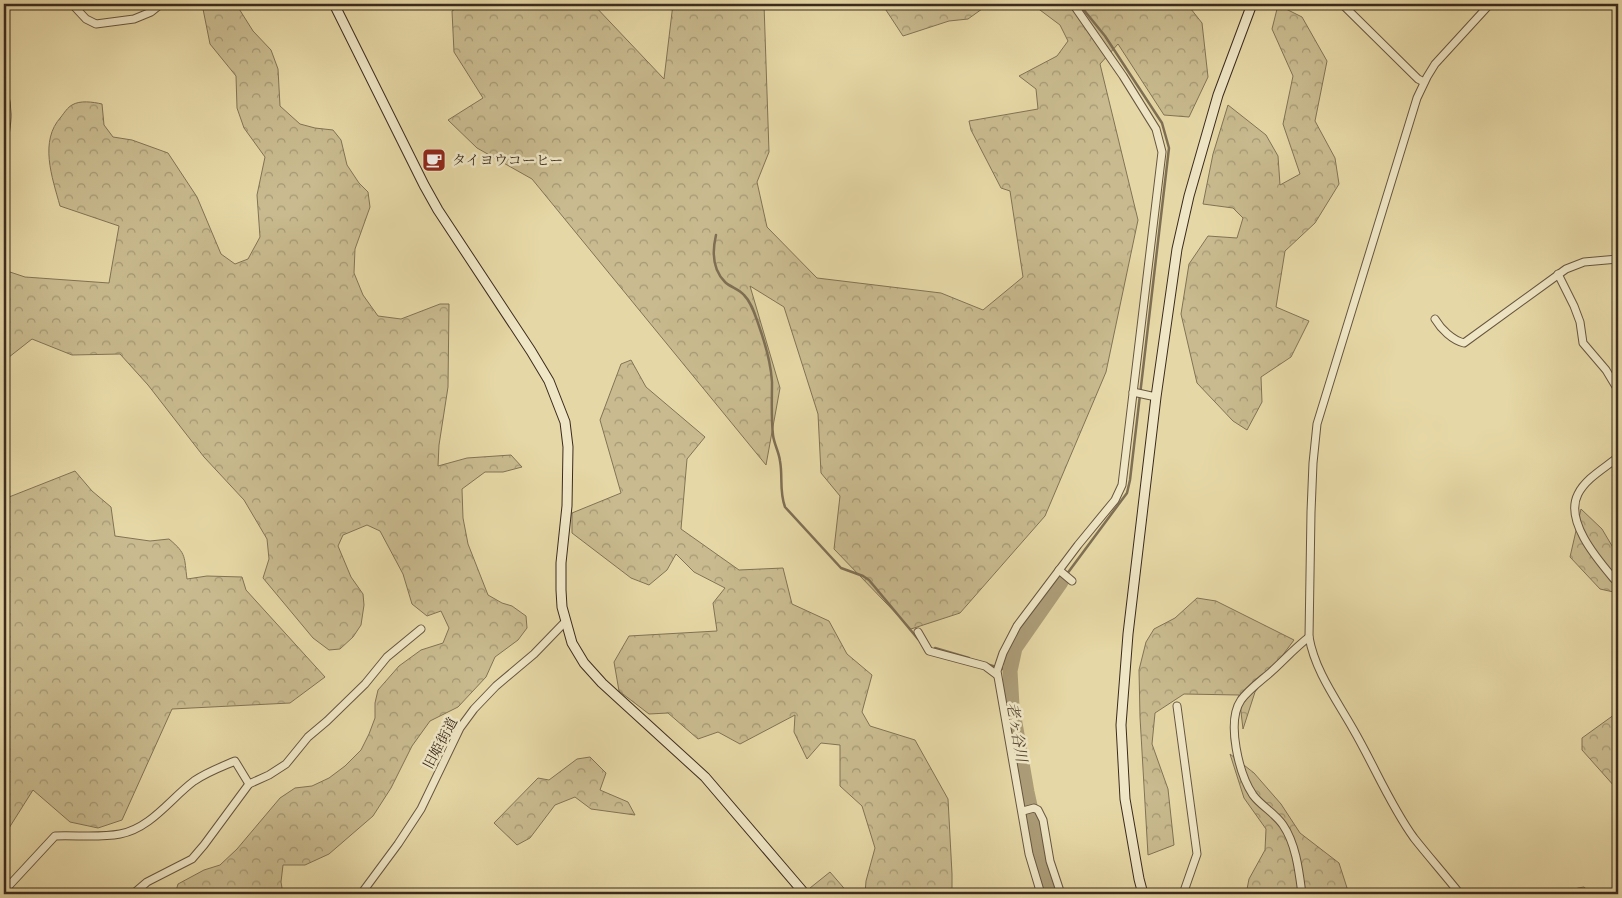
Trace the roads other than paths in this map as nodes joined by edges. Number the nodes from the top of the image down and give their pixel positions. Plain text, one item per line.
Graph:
1 (72, 4) edge
2 (161, 4) edge
3 (334, 4) edge
4 (1073, 4) edge
5 (1252, 4) edge
6 (1342, 4) edge
7 (1490, 4) edge
8 (1424, 82) junction
9 (4, 92) edge
10 (4, 142) edge
11 (1618, 259) edge
12 (1558, 274) junction
13 (1435, 319) dead end
14 (1618, 390) edge
15 (1135, 393) junction
16 (1152, 396) junction
17 (1618, 457) edge
18 (1059, 570) junction
19 (1072, 581) dead end
20 (1618, 582) edge
21 (565, 622) junction
22 (421, 629) dead end
23 (918, 632) dead end
24 (1309, 637) junction
25 (997, 670) junction
26 (1177, 706) dead end
27 (250, 784) junction
28 (1023, 811) junction
29 (4, 891) edge
30 (133, 894) edge
31 (362, 894) edge
32 (805, 894) edge
33 (1040, 894) edge
34 (1061, 894) edge
35 (1143, 894) edge
36 (1183, 894) edge
37 (1302, 894) edge
38 (1460, 894) edge

1 - 2 street
3 - 21 street
4 - 15 street
5 - 16 street
6 - 8 street
7 - 8 street
8 - 24 street
9 - 10 street
11 - 12 street
12 - 13 street
12 - 14 street
15 - 16 street
15 - 18 street
16 - 35 street
17 - 20 street
18 - 19 street
18 - 25 street
21 - 31 street, 旧姫街道
21 - 32 street
22 - 27 street
23 - 25 street
24 - 37 street
24 - 38 street
25 - 28 street
26 - 36 street
27 - 29 street
27 - 30 street
28 - 33 street
28 - 34 street

